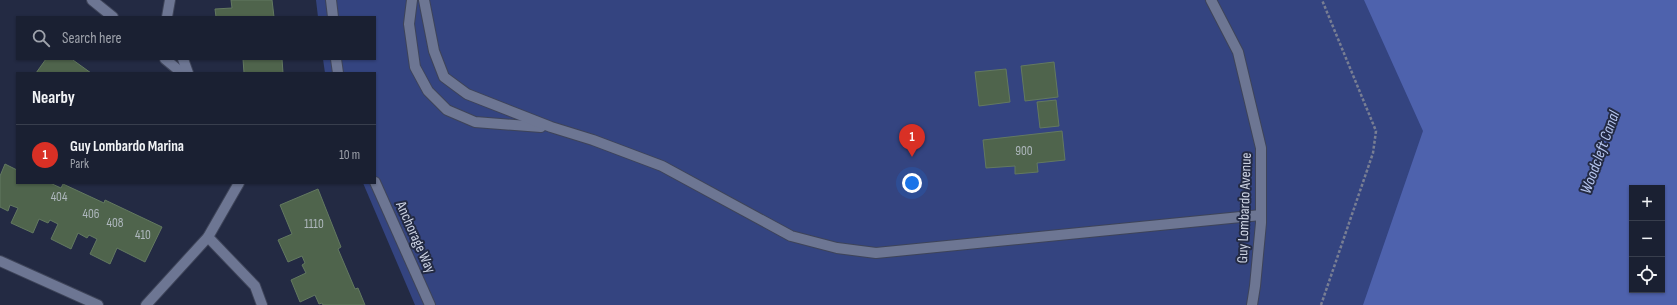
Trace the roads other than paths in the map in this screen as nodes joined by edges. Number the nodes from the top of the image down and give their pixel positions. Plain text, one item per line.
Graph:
1 (92, 0) edge
2 (170, 0) edge
3 (331, 0) edge
4 (412, 0) edge
5 (424, 0) edge
6 (1211, 0) edge
7 (112, 16) edge
8 (167, 16) edge
9 (333, 16) edge
10 (166, 60) edge
11 (183, 60) edge
12 (336, 60) edge
13 (181, 72) edge
14 (188, 72) edge
15 (338, 72) edge
16 (551, 127) junction
17 (238, 184) edge
18 (376, 184) edge
19 (1261, 215) junction
20 (208, 237) junction
21 (0, 260) edge
22 (98, 305) edge
23 (146, 305) edge
24 (262, 305) edge
25 (430, 305) edge
26 (1252, 305) edge

1 - 7 street
2 - 8 street
3 - 9 street
4 - 16 street
5 - 16 street
6 - 19 street, Guy Lombardo Avenue
10 - 13 street
11 - 14 street
12 - 15 street
16 - 19 street
17 - 20 street
18 - 25 street, Anchorage Way
19 - 26 street, Guy Lombardo Avenue
20 - 23 street
20 - 24 street
21 - 22 street

